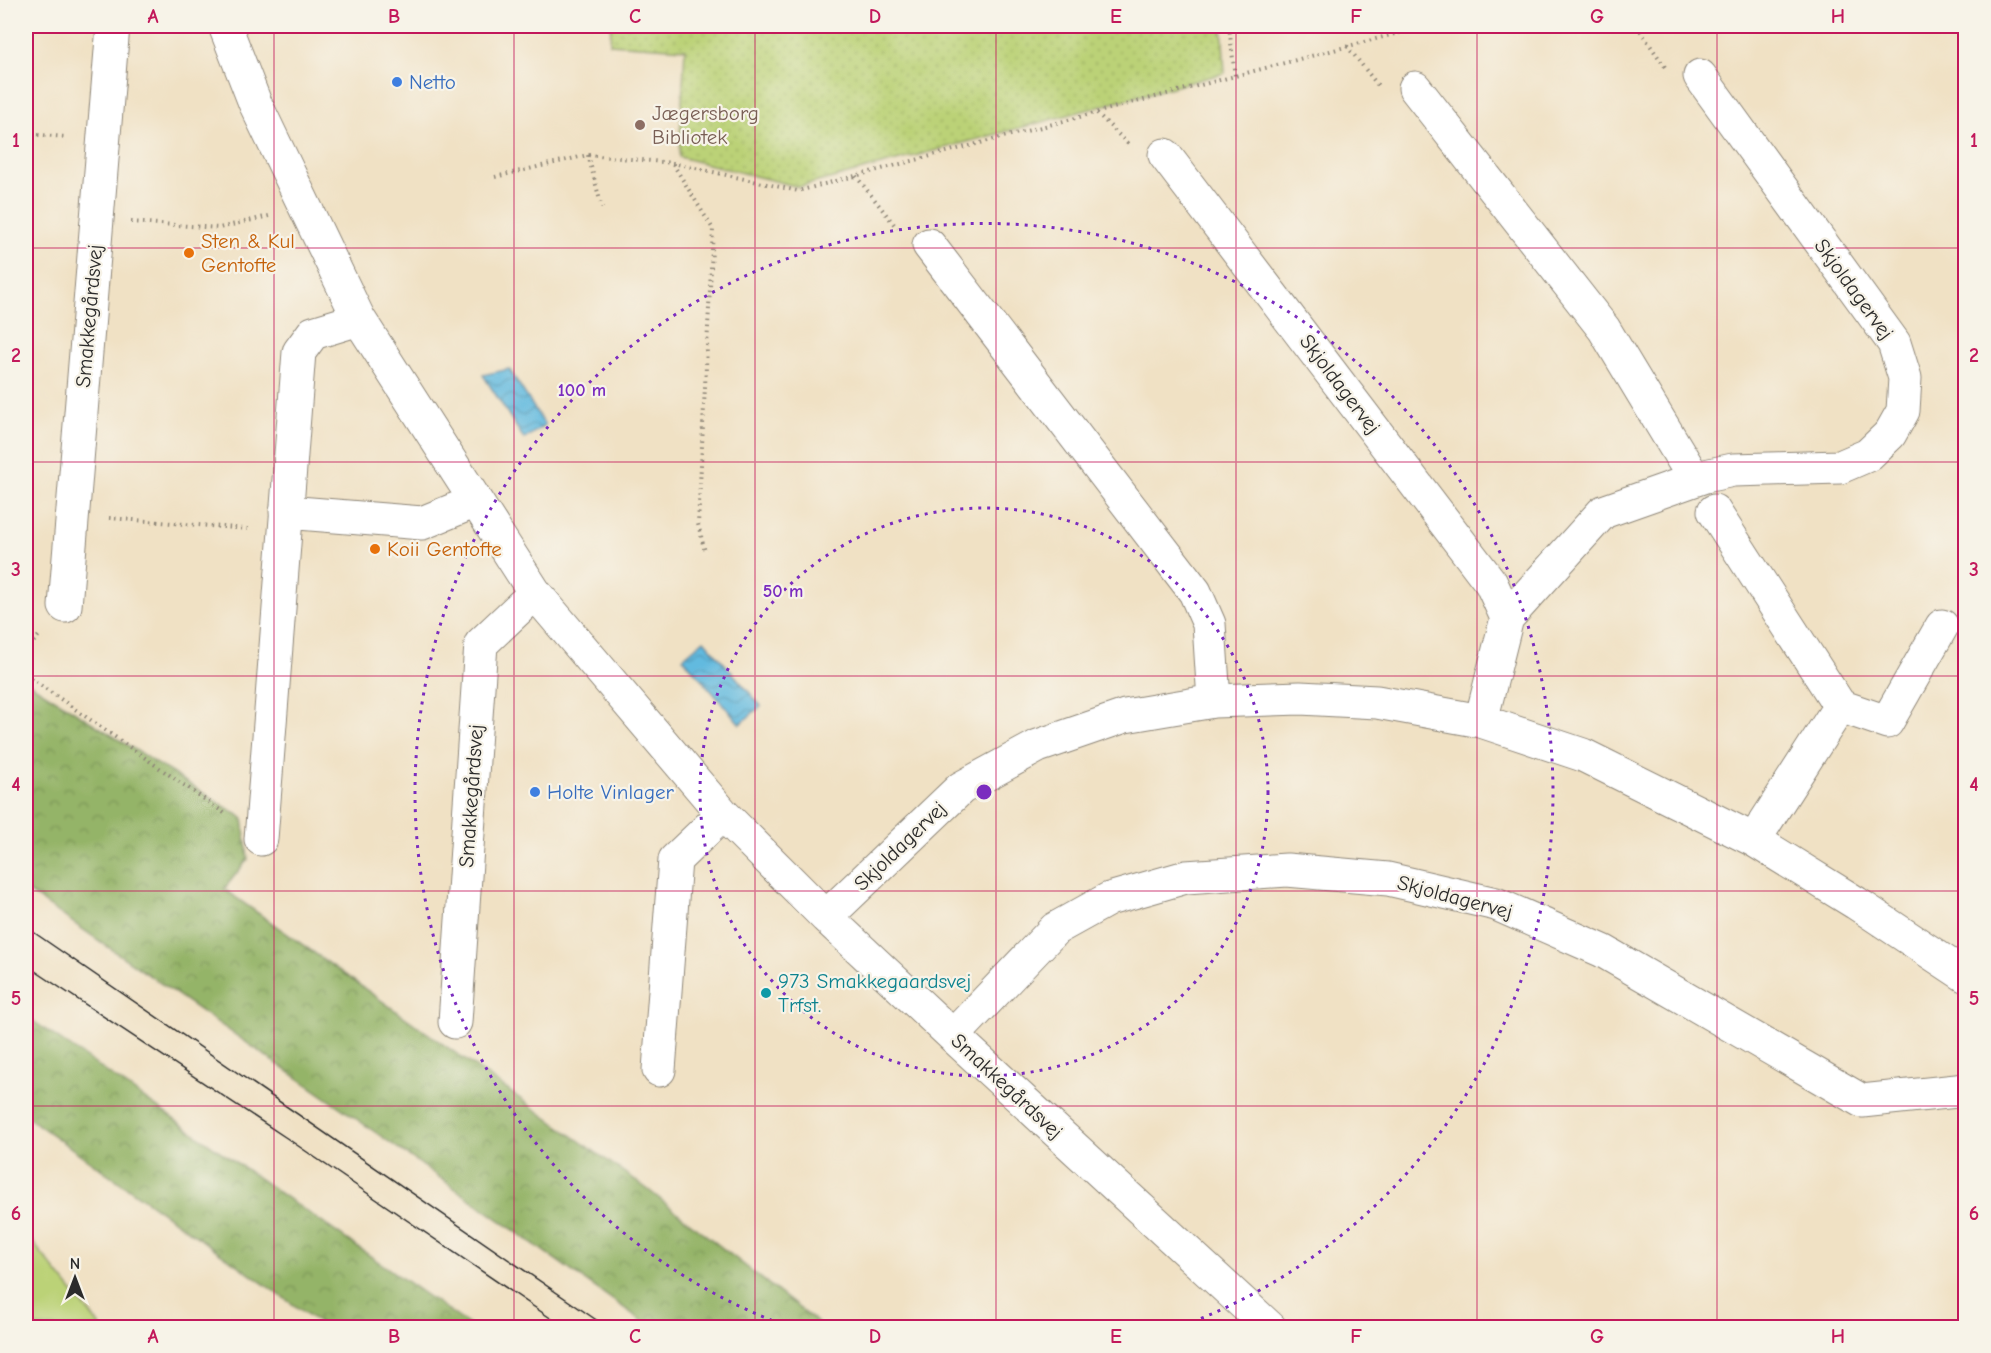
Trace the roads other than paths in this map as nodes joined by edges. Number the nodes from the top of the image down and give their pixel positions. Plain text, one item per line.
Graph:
1 (113, 26) edge
2 (225, 26) edge
3 (1700, 75) road end
4 (1415, 88) road end
5 (1165, 155) dead end
6 (929, 245) road end
7 (359, 319) junction
8 (1694, 478) junction
9 (476, 501) junction
10 (1714, 511) dead end
11 (286, 522) junction
12 (535, 593) junction
13 (65, 606) dead end
14 (1507, 618) junction
15 (1942, 627) dead end
16 (1214, 701) junction
17 (1840, 706) junction
18 (1481, 722) junction
19 (723, 814) junction
20 (261, 839) road end
21 (1754, 840) junction
22 (826, 916) junction
23 (1965, 976) edge
24 (455, 1022) dead end
25 (953, 1036) junction
26 (659, 1070) dead end
27 (1965, 1090) edge
28 (1269, 1328) edge

1 - 13 street, Smakkegårdsvej
2 - 7 street, Smakkegårdsvej
3 - 8 street, Skjoldagervej
4 - 8 street
5 - 14 street, Skjoldagervej
6 - 16 street
7 - 9 street, Smakkegårdsvej
7 - 11 street
8 - 14 street, Skjoldagervej
9 - 11 street
9 - 12 street, Smakkegårdsvej
10 - 17 street
11 - 20 street
12 - 19 street, Smakkegårdsvej
12 - 24 street, Smakkegårdsvej
14 - 18 street, Skjoldagervej
15 - 17 street
16 - 18 street, Skjoldagervej
16 - 22 street, Skjoldagervej
17 - 21 street
18 - 21 street, Skjoldagervej
19 - 22 street, Smakkegårdsvej
19 - 26 street
21 - 23 street, Skjoldagervej
22 - 25 street, Smakkegårdsvej
25 - 27 street, Skjoldagervej
25 - 28 street, Smakkegårdsvej

